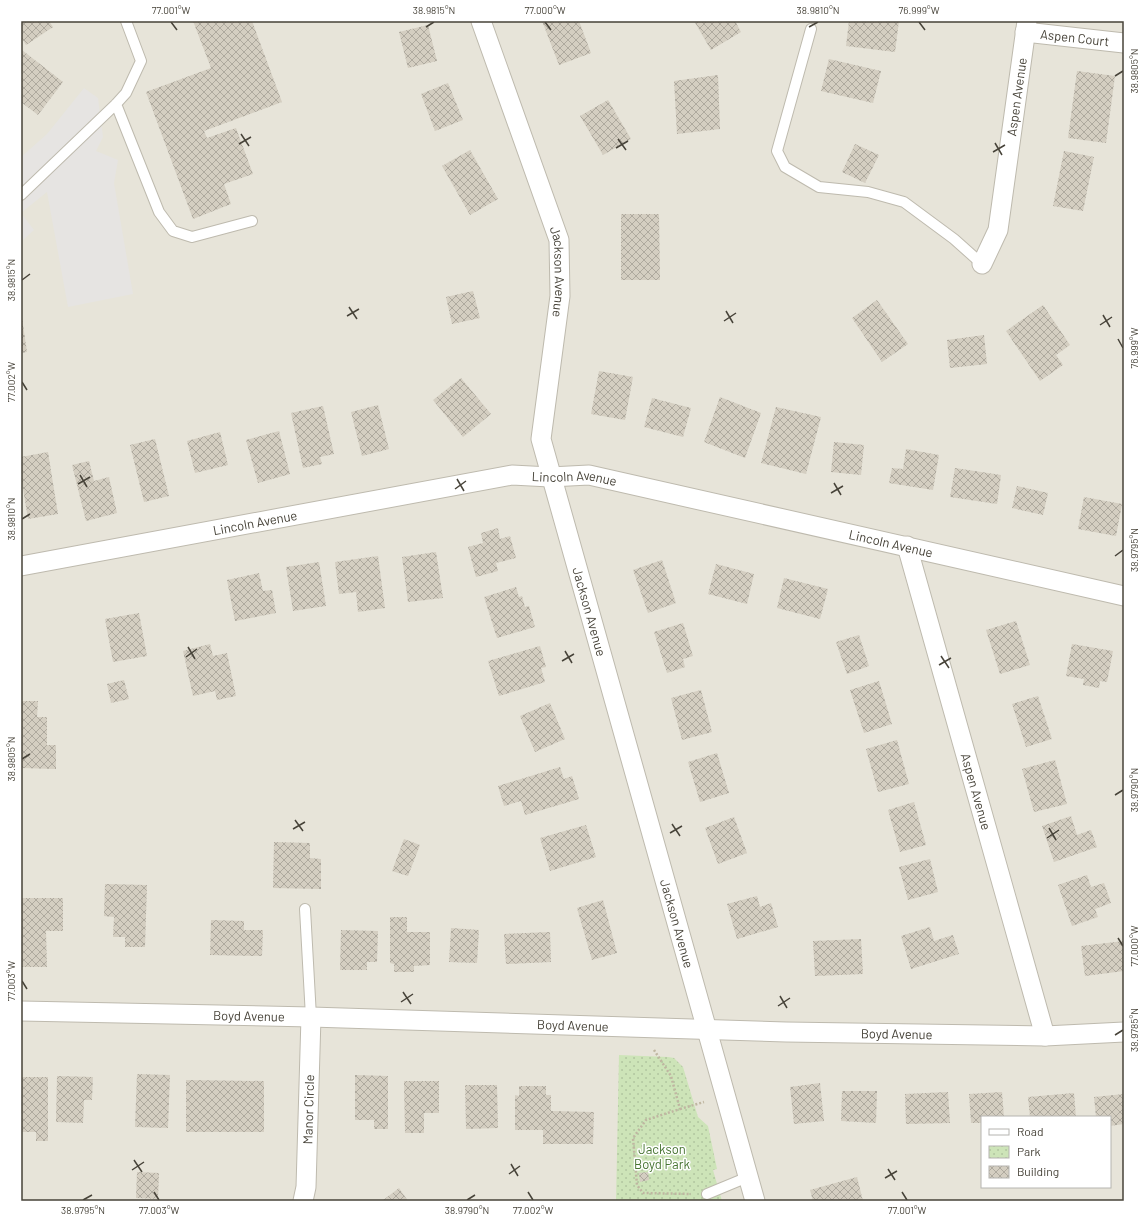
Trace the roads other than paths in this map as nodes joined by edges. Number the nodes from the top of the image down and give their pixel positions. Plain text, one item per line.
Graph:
1 (126, 21) edge
2 (481, 21) edge
3 (1026, 26) edge
4 (812, 29) dead end
5 (1124, 43) edge
6 (116, 104) junction
7 (21, 195) edge
8 (252, 222) dead end
9 (982, 264) joint
10 (550, 477) junction
11 (908, 546) junction
12 (21, 566) edge
13 (1124, 596) edge
14 (304, 909) dead end
15 (21, 1011) edge
16 (311, 1017) junction
17 (706, 1029) junction
18 (1124, 1032) edge
19 (1045, 1036) junction
20 (748, 1177) junction
21 (706, 1194) road end
22 (303, 1201) edge
23 (755, 1201) edge

1 - 6 lane
2 - 10 street, Jackson Avenue
3 - 5 street, Aspen Court
3 - 9 street, Aspen Avenue
4 - 9 lane
6 - 7 lane
6 - 8 lane
10 - 11 street, Lincoln Avenue
10 - 12 street, Lincoln Avenue
10 - 17 street, Jackson Avenue
11 - 13 street, Lincoln Avenue
11 - 19 street, Aspen Avenue
14 - 16 lane
15 - 16 street, Boyd Avenue
16 - 17 street, Boyd Avenue
16 - 22 street, Manor Circle
17 - 19 street, Boyd Avenue
17 - 20 street, Jackson Avenue
18 - 19 street, Boyd Avenue
20 - 21 lane
20 - 23 street, Jackson Avenue

